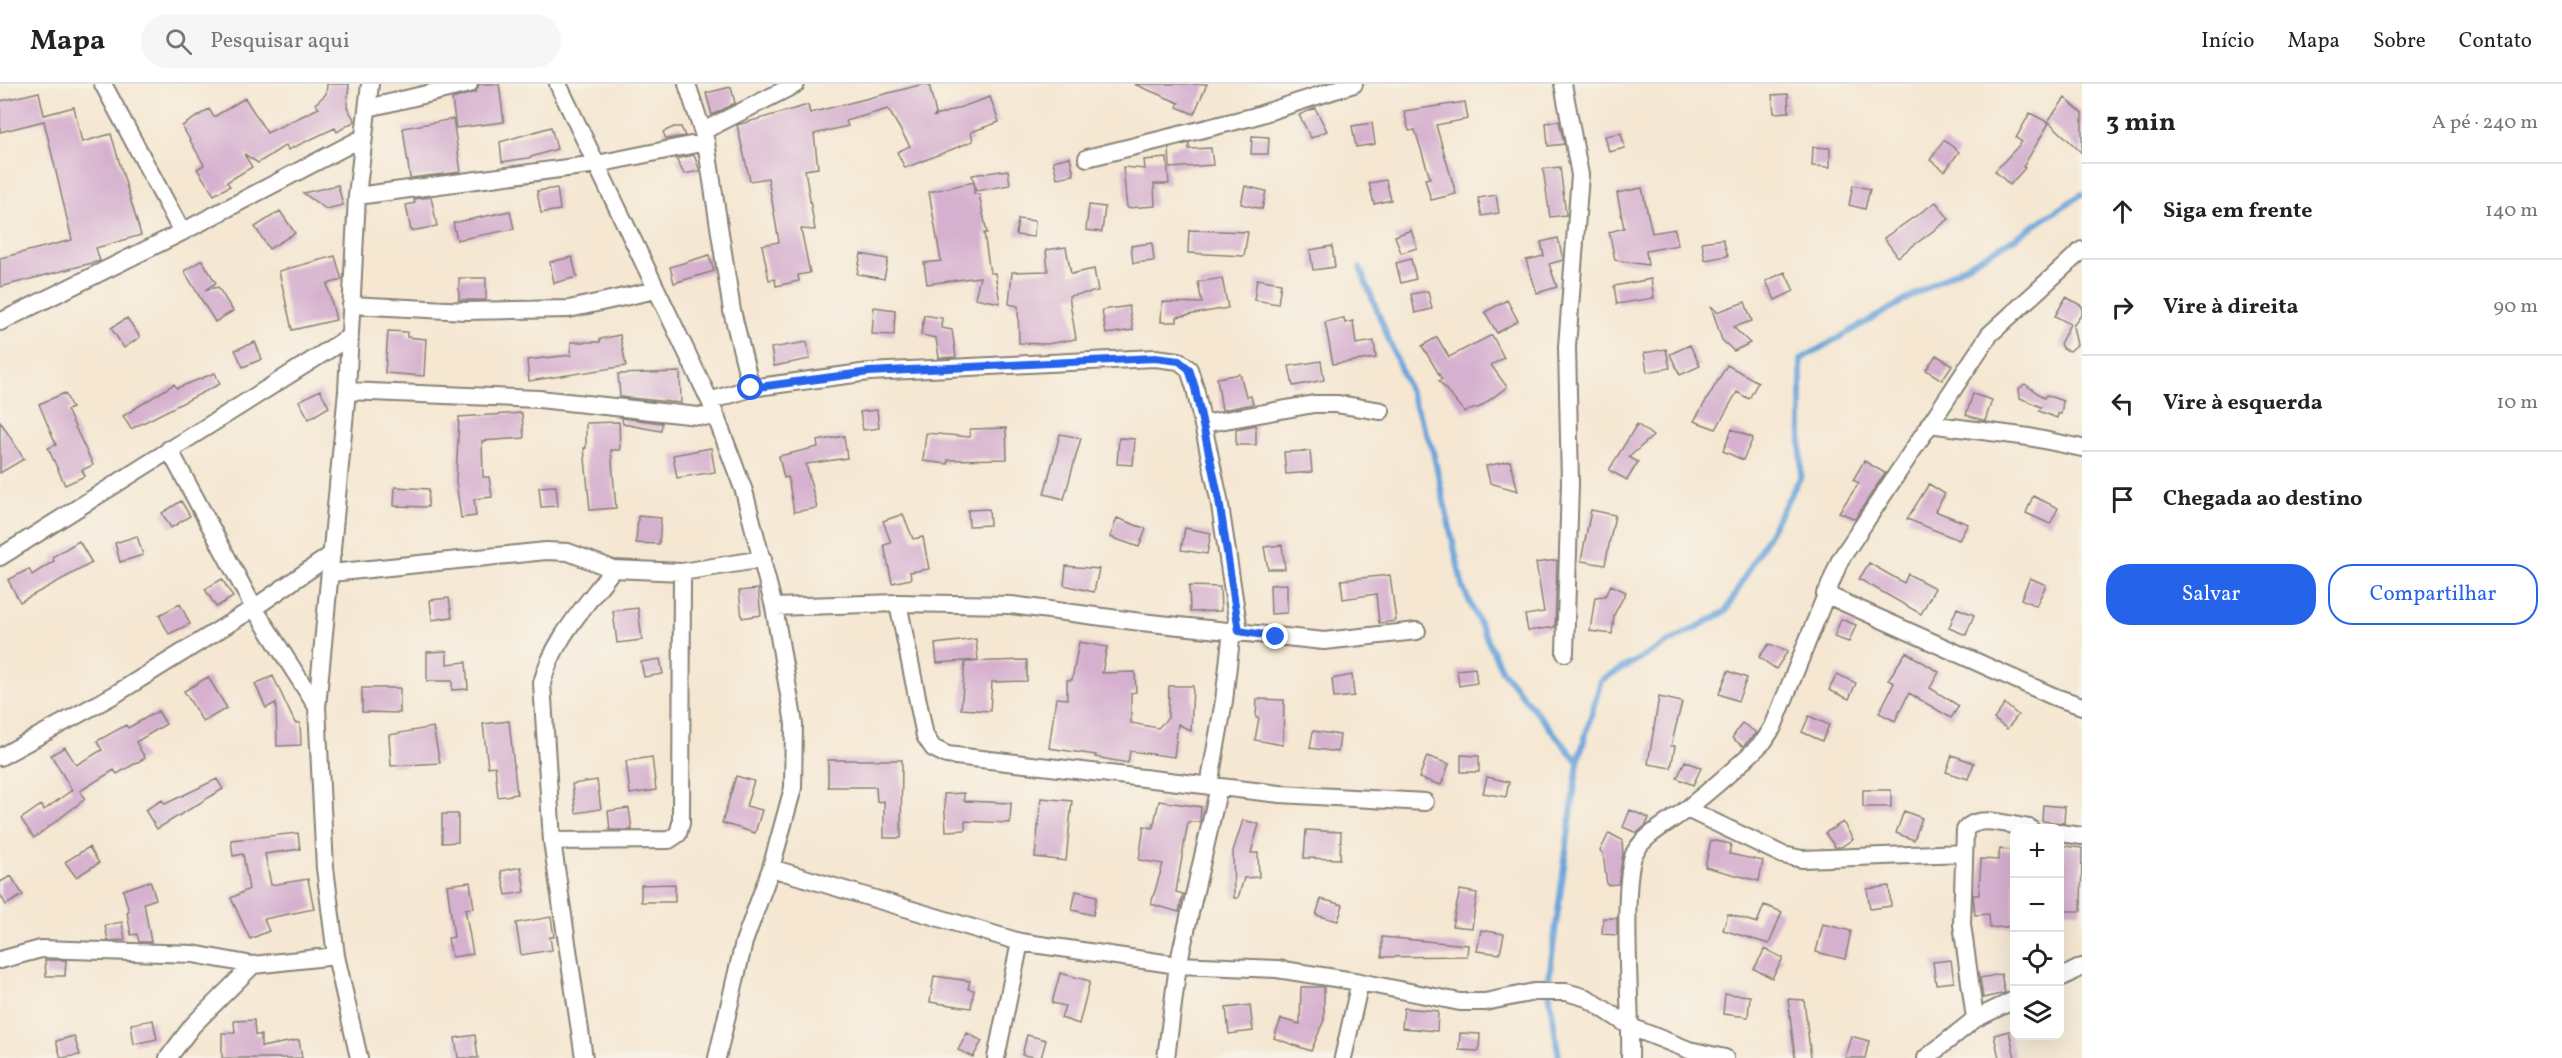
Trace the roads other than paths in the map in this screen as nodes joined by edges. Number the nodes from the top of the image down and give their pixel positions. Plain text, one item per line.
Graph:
1 (103, 84) edge
2 (370, 84) edge
3 (469, 84) edge
4 (558, 84) edge
5 (687, 84) edge
6 (796, 84) edge
7 (1354, 84) edge
8 (1563, 84) edge
9 (368, 108) junction
10 (364, 137) junction
11 (704, 137) junction
12 (1087, 158) dead end
13 (597, 164) junction
14 (357, 196) junction
15 (182, 232) junction
16 (2082, 250) edge
17 (656, 290) junction
18 (351, 305) junction
19 (0, 322) edge
20 (349, 337) junction
21 (751, 388) junction
22 (347, 391) junction
23 (710, 401) junction
24 (1381, 411) dead end
25 (717, 418) junction
26 (1203, 424) junction
27 (1929, 424) junction
28 (2082, 448) edge
29 (169, 449) junction
30 (332, 554) junction
31 (0, 557) edge
32 (763, 559) junction
33 (613, 569) junction
34 (682, 572) junction
35 (330, 573) junction
36 (1825, 594) junction
37 (898, 603) junction
38 (774, 607) junction
39 (254, 608) junction
40 (1236, 631) junction
41 (1417, 632) dead end
42 (1565, 653) dead end
43 (2082, 706) edge
44 (318, 707) junction
45 (0, 756) edge
46 (1214, 787) junction
47 (1425, 802) dead end
48 (1687, 809) junction
49 (2010, 825) edge
50 (2064, 834) edge
51 (2082, 836) edge
52 (552, 841) junction
53 (1964, 854) junction
54 (771, 868) junction
55 (1020, 942) junction
56 (2, 954) edge
57 (336, 956) junction
58 (253, 965) junction
59 (1178, 965) junction
60 (2082, 967) edge
61 (2064, 976) edge
62 (1360, 982) junction
63 (2010, 1002) edge
64 (1975, 1019) junction
65 (1631, 1026) junction
66 (168, 1058) edge
67 (359, 1058) edge
68 (584, 1058) edge
69 (717, 1058) edge
70 (996, 1058) edge
71 (1166, 1058) edge
72 (1343, 1058) edge
73 (1630, 1058) edge
74 (1725, 1058) edge
75 (1926, 1058) edge

1 - 15 street
2 - 9 street
3 - 9 street
4 - 13 street
5 - 11 street
6 - 11 street
7 - 12 street
8 - 42 street
9 - 10 street
10 - 14 street
10 - 15 street
11 - 13 street
11 - 21 street
13 - 14 street
13 - 17 street
14 - 18 street
15 - 19 street
16 - 27 street
17 - 18 street
17 - 23 street
18 - 20 street
20 - 22 street
20 - 29 street
21 - 23 street
21 - 26 street
22 - 25 street
22 - 30 street
23 - 25 street
24 - 26 street
25 - 32 street
26 - 40 street
27 - 28 street
27 - 36 street
29 - 31 street
29 - 39 street
30 - 35 street
30 - 39 street
32 - 34 street
32 - 38 street
33 - 34 street
33 - 35 street
33 - 52 street
34 - 52 street
35 - 44 street
36 - 43 street
36 - 48 street
37 - 38 street
37 - 40 street
37 - 46 street
38 - 54 street
39 - 44 street
39 - 45 street
40 - 41 street
40 - 46 street
44 - 57 street
46 - 47 street
46 - 59 street
48 - 53 street
48 - 65 street
49 - 53 street
50 - 51 street
52 - 68 street
53 - 64 street
54 - 55 street
54 - 69 street
55 - 59 street
55 - 70 street
56 - 58 street
57 - 58 street
57 - 67 street
58 - 66 street
59 - 62 street
59 - 71 street
60 - 61 street
62 - 65 street
62 - 72 street
63 - 64 street
64 - 75 street
65 - 73 street
65 - 74 street

